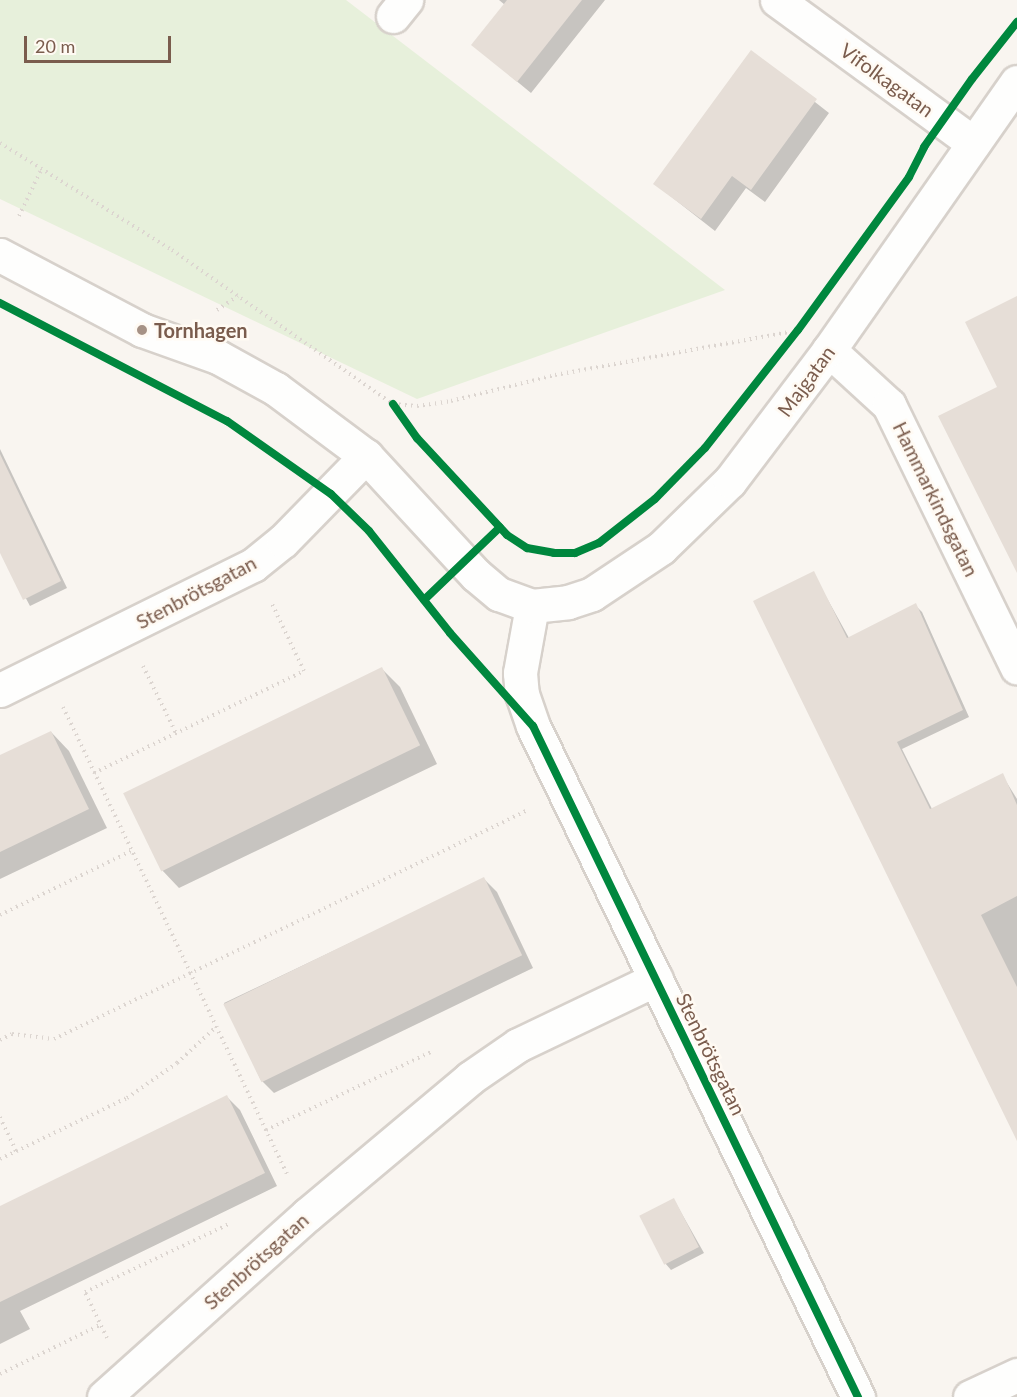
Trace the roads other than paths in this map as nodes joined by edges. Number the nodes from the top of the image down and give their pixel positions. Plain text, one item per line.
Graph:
1 (795, 6) edge
2 (1017, 82) edge
3 (973, 143) junction
4 (0, 255) edge
5 (829, 350) junction
6 (366, 456) junction
7 (532, 606) junction
8 (1017, 667) edge
9 (0, 690) edge
10 (656, 979) junction
11 (1017, 1374) edge
12 (115, 1387) edge
13 (978, 1393) edge
14 (858, 1397) edge

1 - 3 street, Vifolkagatan
2 - 3 street, Majgatan
3 - 5 street, Majgatan
4 - 6 street
5 - 7 street, Majgatan
5 - 8 street, Hammarkindsgatan
6 - 7 street
6 - 9 street, Stenbrötsgatan
7 - 10 street, Stenbrötsgatan
10 - 12 street, Stenbrötsgatan
10 - 14 street, Stenbrötsgatan
11 - 13 street

